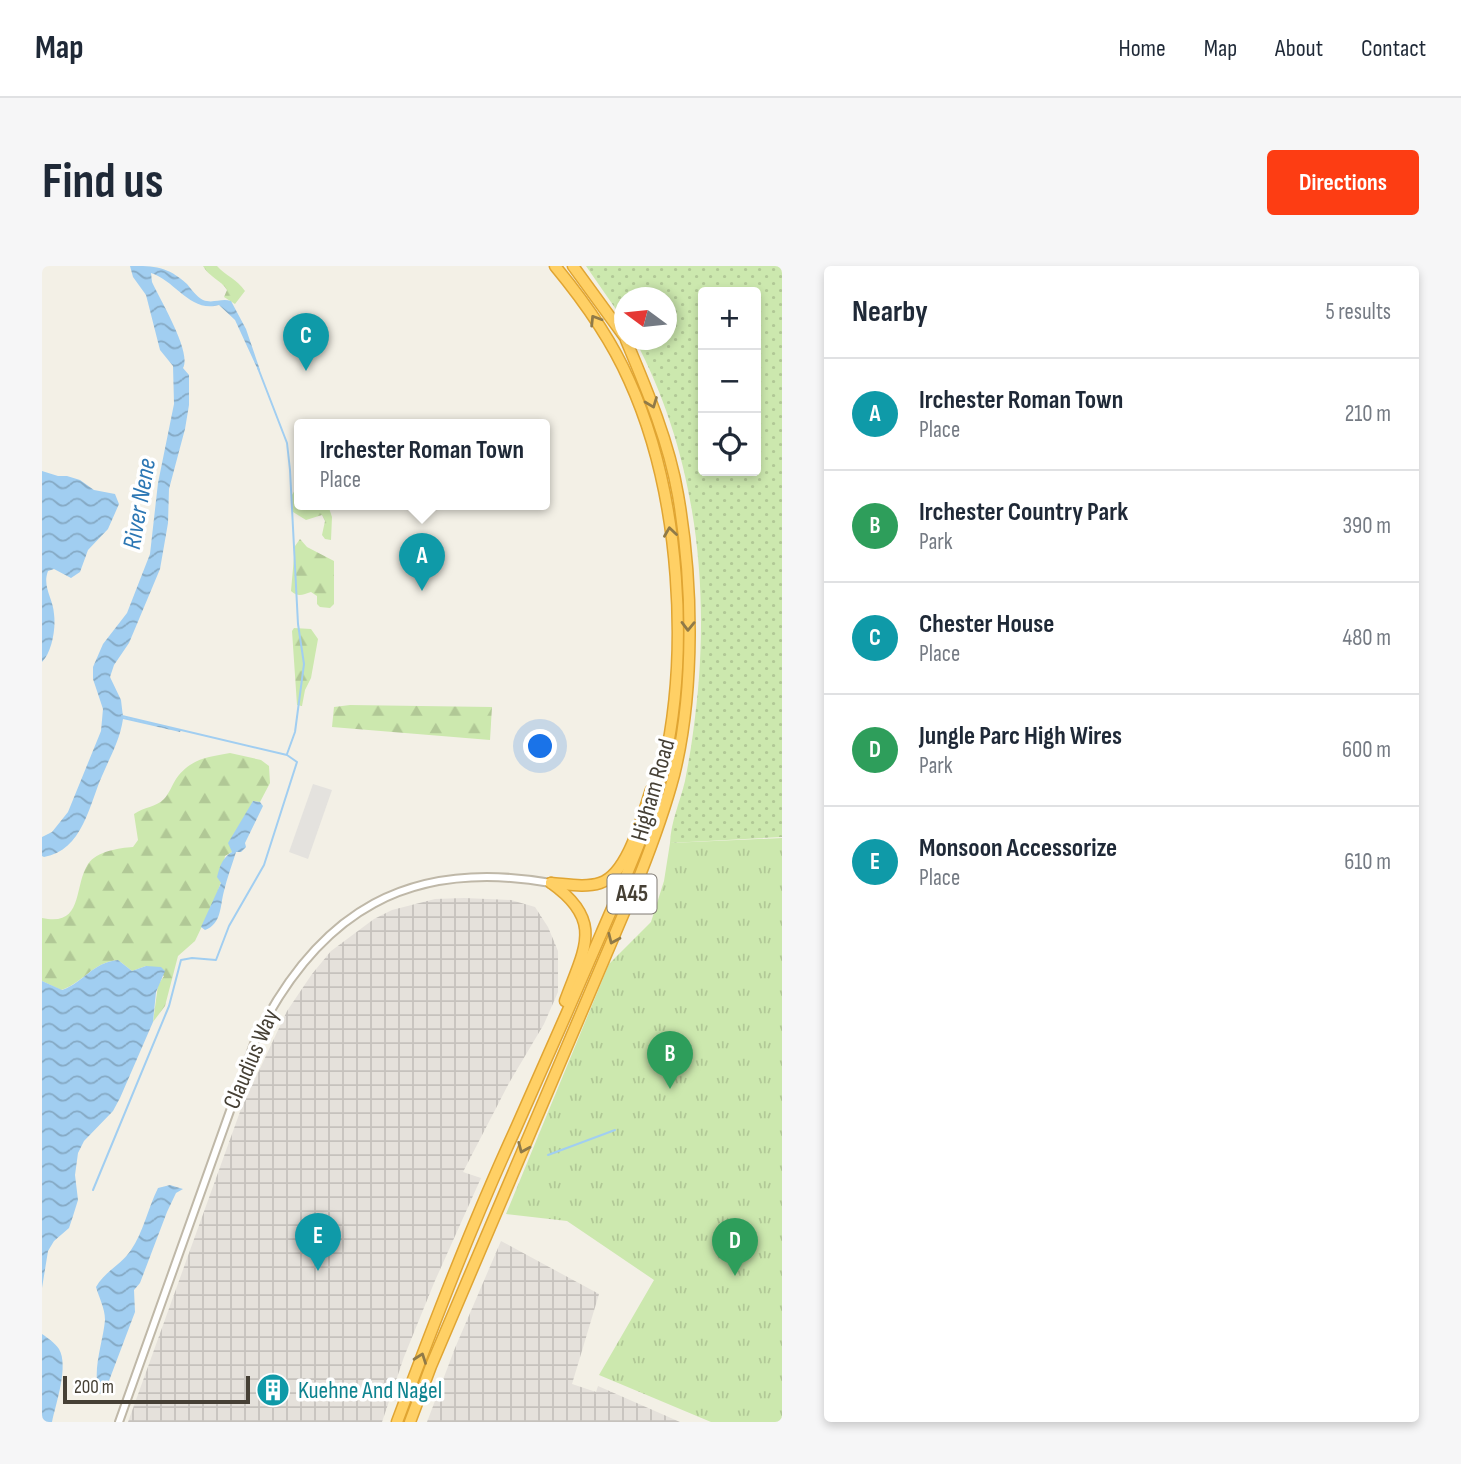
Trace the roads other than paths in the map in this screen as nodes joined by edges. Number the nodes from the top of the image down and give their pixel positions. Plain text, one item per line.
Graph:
1 (555, 266) edge
2 (573, 266) edge
3 (614, 323) edge
4 (630, 350) edge
5 (668, 747) junction
6 (551, 883) junction
7 (551, 1049) junction
8 (119, 1422) edge
9 (397, 1422) edge
10 (410, 1422) edge

5 -> 1 highway, Higham Road / A45
2 - 3 highway, Higham Road / A45
4 -> 10 highway, Higham Road / A45
5 - 6 highway
5 - 7 highway, Higham Road / A45
6 - 7 highway
6 - 8 street, Claudius Way
9 -> 7 highway, Higham Road / A45

